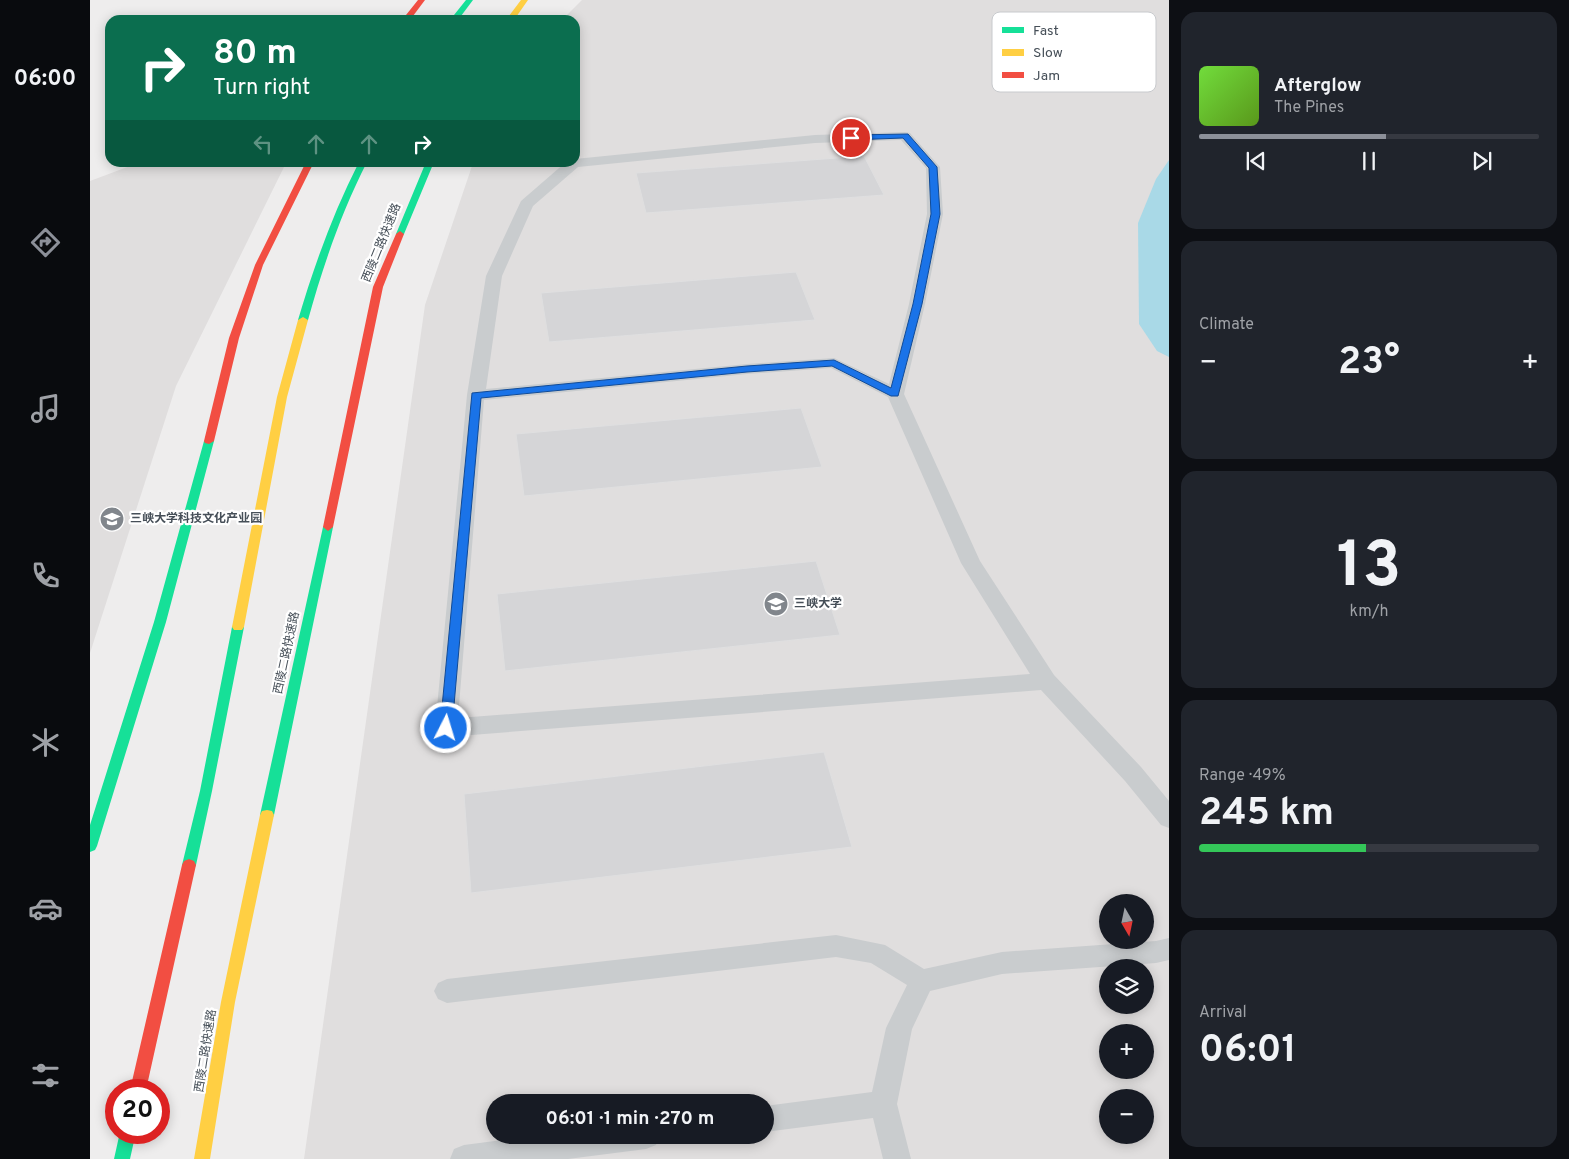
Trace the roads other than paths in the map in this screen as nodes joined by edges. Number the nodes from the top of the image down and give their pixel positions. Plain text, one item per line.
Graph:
1 (422, 0) edge
2 (470, 0) edge
3 (525, 0) edge
4 (410, 15) edge
5 (458, 15) edge
6 (514, 15) edge
7 (580, 162) edge
8 (308, 167) edge
9 (360, 167) edge
10 (428, 167) edge
11 (569, 167) edge
12 (895, 394) junction
13 (476, 395) junction
14 (1046, 681) junction
15 (1169, 818) edge
16 (90, 846) edge
17 (1169, 949) edge
18 (922, 981) junction
19 (447, 991) dead end
20 (141, 1079) edge
21 (883, 1104) junction
22 (774, 1118) edge
23 (125, 1144) edge
24 (578, 1144) edge
25 (122, 1159) edge
26 (202, 1159) edge
27 (464, 1159) edge
28 (897, 1159) edge

1 - 4 main road
2 - 5 main road
3 - 6 main road
7 - 12 lane
8 - 16 main road
9 - 20 main road
10 - 26 main road, 西陵二路快速路
11 - 13 lane
12 - 13 lane
12 - 14 lane
13 - 14 lane
14 - 15 lane
17 - 18 lane
18 - 19 lane
18 - 21 lane
21 - 22 lane
21 - 28 lane
23 - 25 main road
24 - 27 lane

